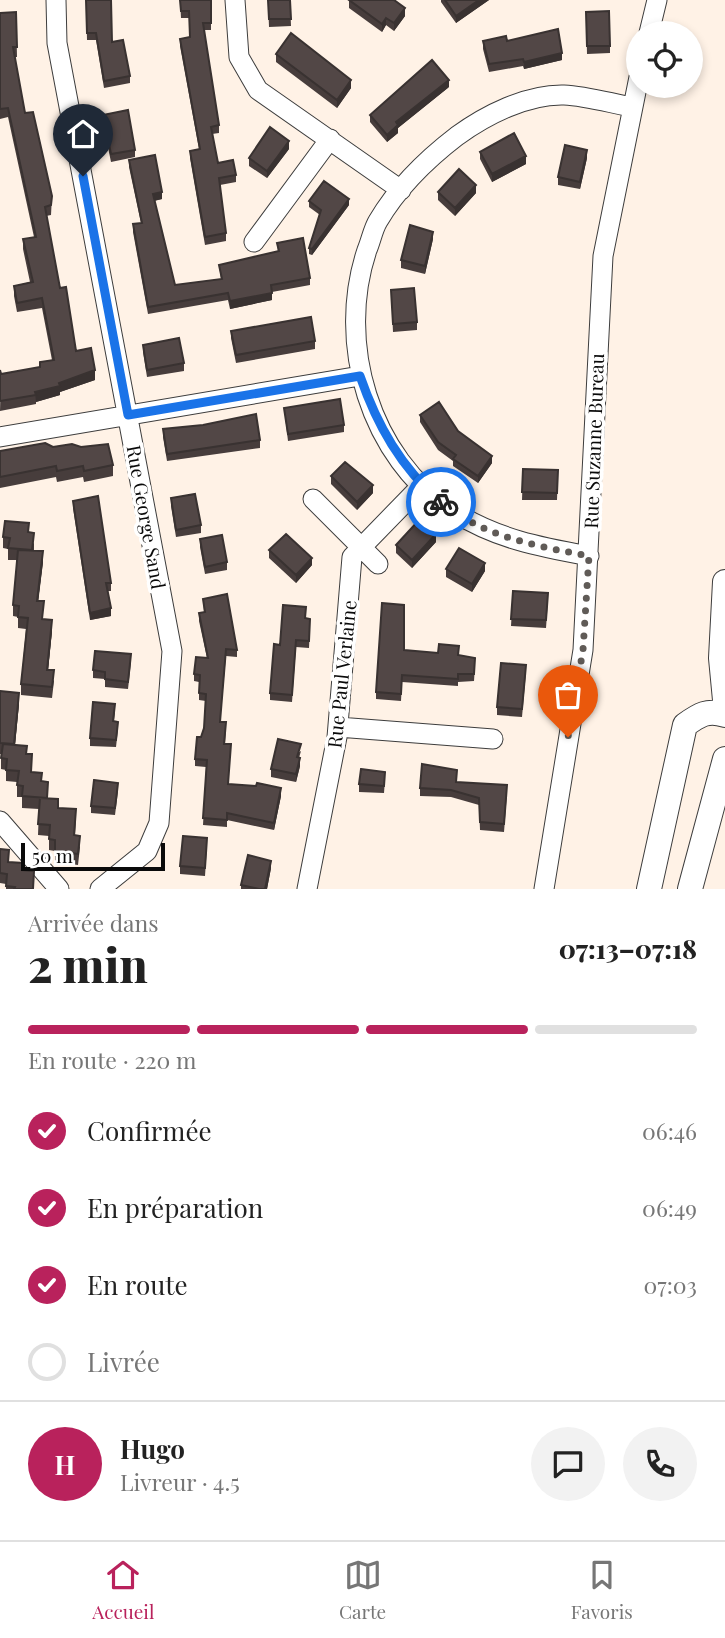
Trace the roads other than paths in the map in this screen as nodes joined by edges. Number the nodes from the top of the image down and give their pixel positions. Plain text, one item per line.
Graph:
1 (56, 0) edge
2 (235, 0) edge
3 (657, 0) edge
4 (652, 21) edge
5 (634, 98) edge
6 (632, 107) junction
7 (330, 139) junction
8 (401, 190) junction
9 (254, 242) dead end
10 (360, 376) junction
11 (128, 415) junction
12 (0, 438) edge
13 (422, 485) junction
14 (313, 499) dead end
15 (362, 548) junction
16 (589, 556) junction
17 (378, 565) dead end
18 (725, 582) edge
19 (725, 700) edge
20 (725, 715) edge
21 (338, 727) junction
22 (493, 739) dead end
23 (725, 759) edge
24 (0, 821) edge
25 (59, 889) edge
26 (100, 889) edge
27 (307, 889) edge
28 (544, 889) edge
29 (649, 889) edge
30 (690, 889) edge

1 - 11 street, Rue George Sand
2 - 7 street
3 - 4 street
5 - 6 street, Rue Suzanne Bureau
6 - 8 street
6 - 16 street, Rue Suzanne Bureau
7 - 8 street
7 - 9 street
8 - 10 street
10 - 11 street
10 - 13 street
11 - 12 street
11 - 26 street, Rue George Sand
13 - 15 street, Rue Paul Verlaine
13 - 16 street
14 - 15 street
15 - 17 street
15 - 21 street, Rue Paul Verlaine
16 - 28 street, Rue Suzanne Bureau
18 - 19 street
20 - 29 street
21 - 22 street
21 - 27 street, Rue Paul Verlaine
23 - 30 street
24 - 25 street

